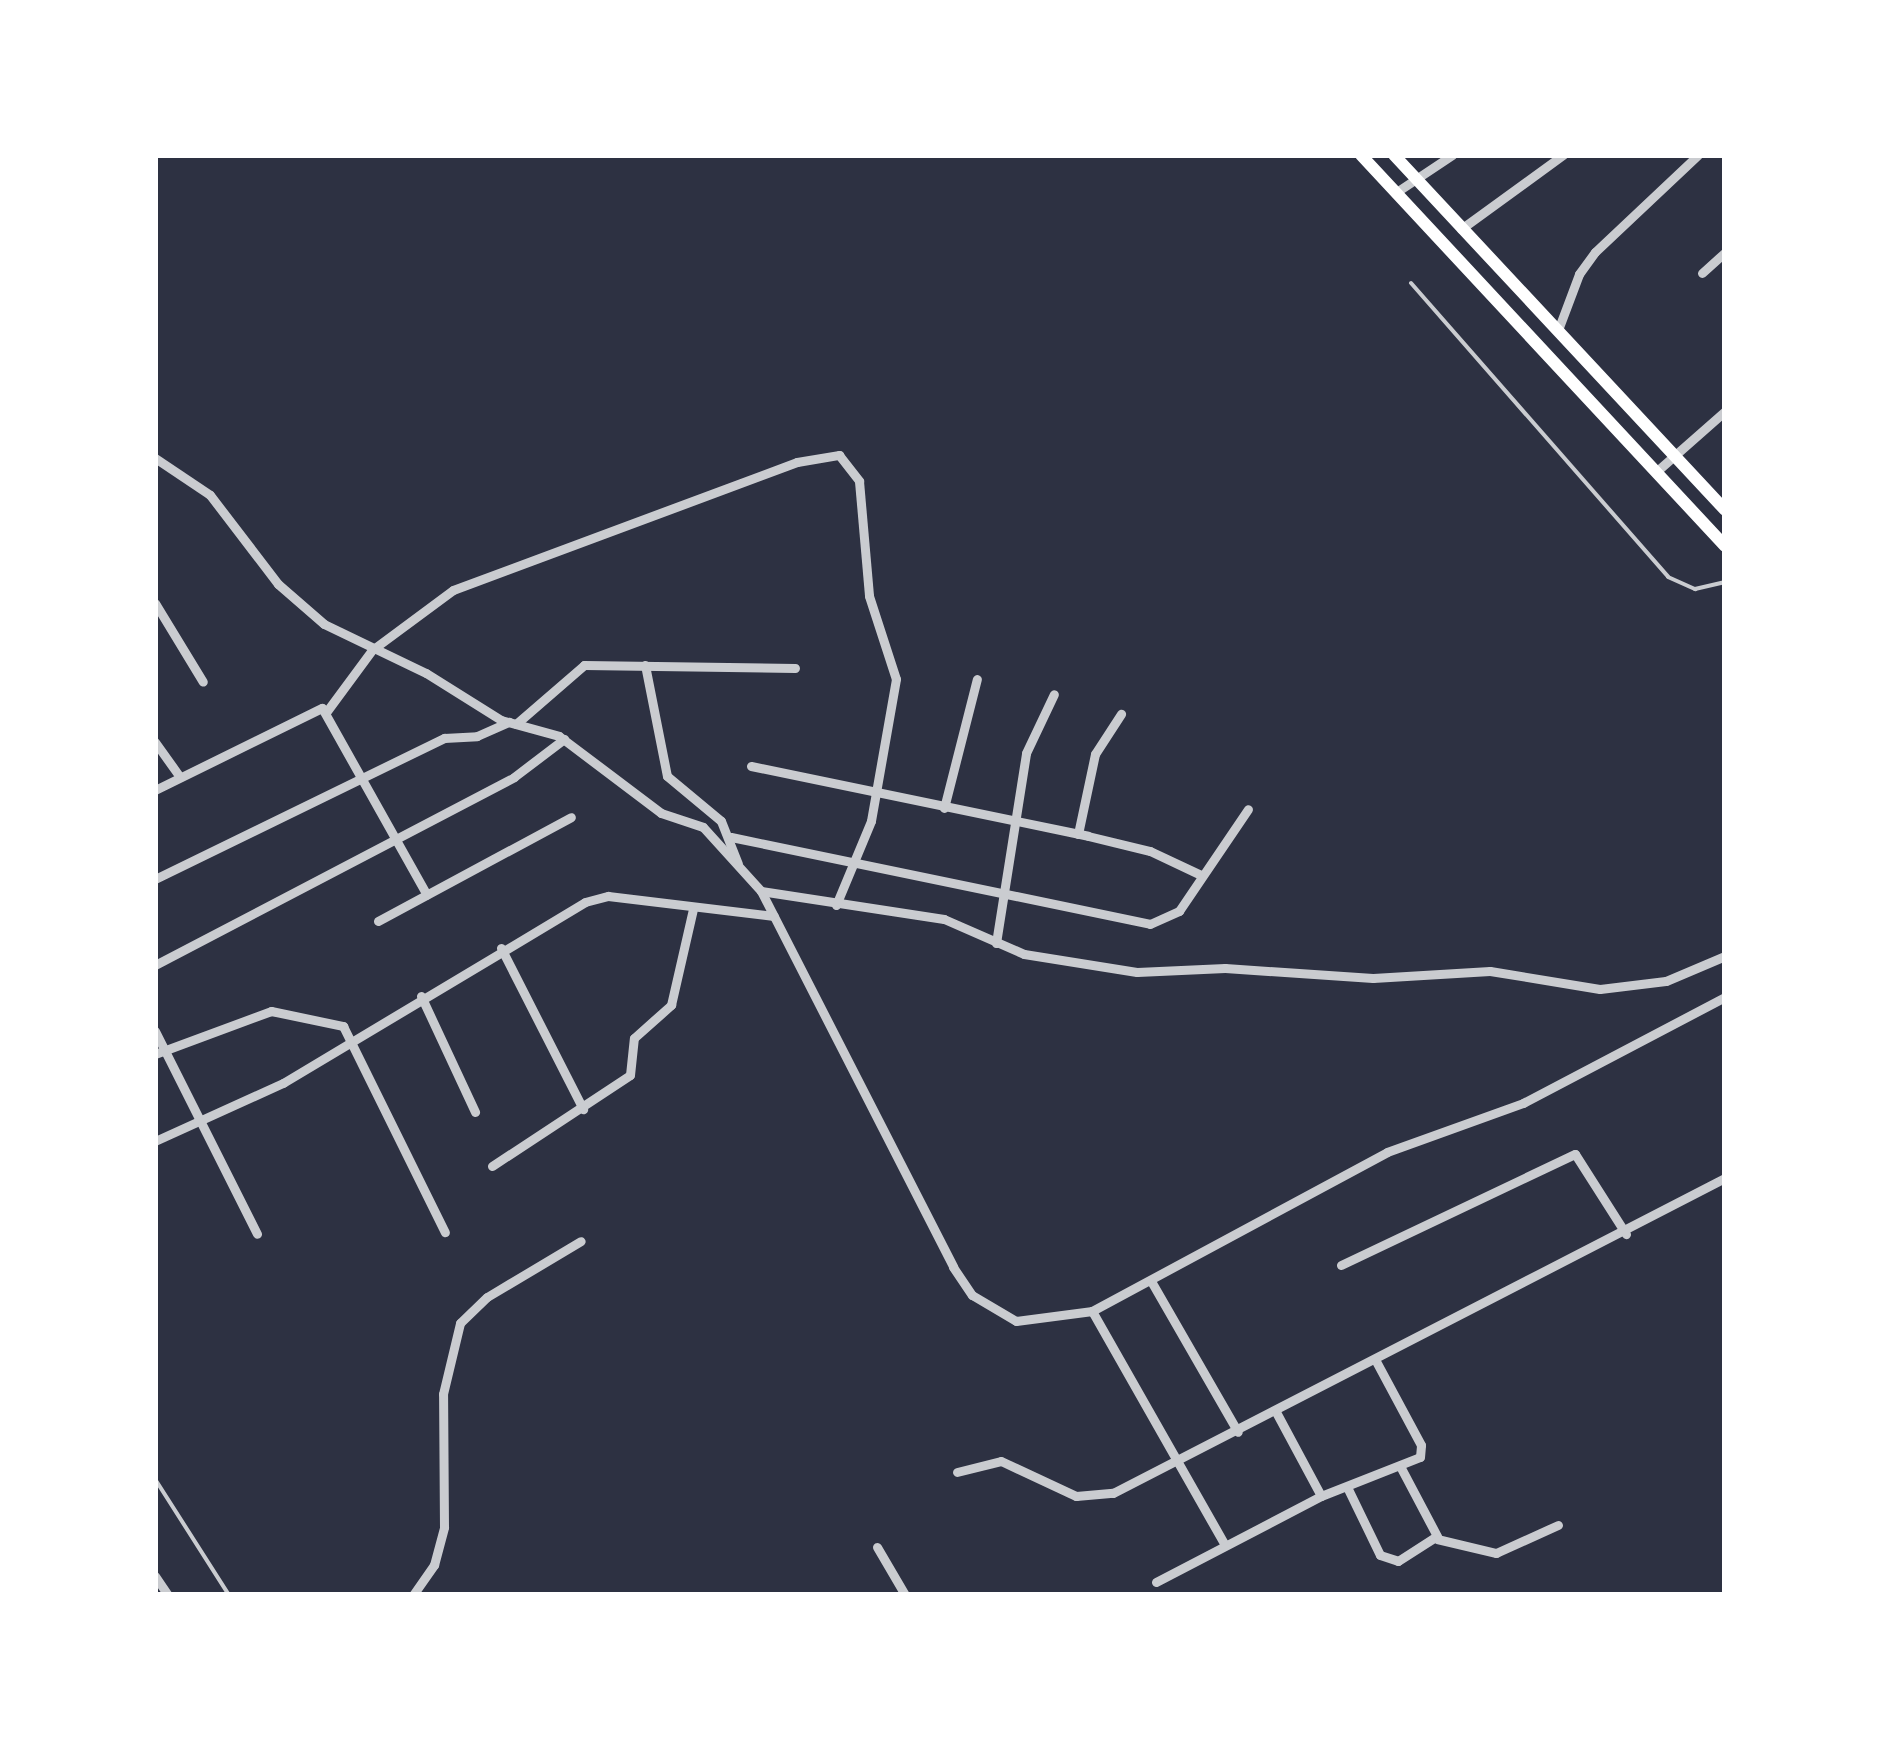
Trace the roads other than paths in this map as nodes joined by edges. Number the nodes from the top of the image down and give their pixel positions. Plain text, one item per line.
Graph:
1 (1361, 155) edge
2 (1394, 155) edge
3 (1452, 155) edge
4 (1563, 155) edge
5 (1698, 155) edge
6 (1416, 179) junction
7 (1395, 193) junction
8 (1462, 230) junction
9 (1725, 252) edge
10 (1702, 273) dead end
11 (1412, 282) dead end
12 (1558, 330) junction
13 (1725, 411) edge
14 (1675, 456) junction
15 (155, 458) edge
16 (1657, 471) junction
17 (1725, 510) edge
18 (1725, 546) edge
19 (1725, 582) edge
20 (155, 603) edge
21 (372, 650) junction
22 (645, 665) junction
23 (795, 668) dead end
24 (977, 679) dead end
25 (203, 682) dead end
26 (1054, 694) dead end
27 (327, 711) junction
28 (1121, 714) dead end
29 (512, 723) junction
30 (564, 739) junction
31 (155, 742) edge
32 (751, 766) dead end
33 (180, 777) junction
34 (364, 778) junction
35 (155, 790) edge
36 (876, 794) junction
37 (944, 808) junction
38 (1248, 810) dead end
39 (570, 817) dead end
40 (1016, 822) junction
41 (1078, 834) junction
42 (731, 837) junction
43 (396, 839) junction
44 (850, 865) junction
45 (739, 867) junction
46 (1202, 875) junction
47 (155, 880) edge
48 (761, 891) junction
49 (428, 895) junction
50 (1004, 895) junction
51 (836, 904) junction
52 (693, 909) junction
53 (774, 916) junction
54 (378, 921) dead end
55 (996, 943) junction
56 (501, 948) junction
57 (1725, 956) edge
58 (155, 965) edge
59 (421, 996) junction
60 (1725, 998) edge
61 (155, 1031) edge
62 (352, 1040) junction
63 (160, 1052) edge
64 (583, 1109) junction
65 (475, 1112) dead end
66 (200, 1119) junction
67 (155, 1141) edge
68 (492, 1166) dead end
69 (1725, 1178) edge
70 (445, 1232) dead end
71 (258, 1234) dead end
72 (1626, 1234) junction
73 (581, 1241) dead end
74 (1341, 1266) dead end
75 (1151, 1281) junction
76 (1092, 1311) junction
77 (1376, 1361) junction
78 (1276, 1412) junction
79 (1238, 1432) junction
80 (1178, 1461) junction
81 (1400, 1468) junction
82 (957, 1472) dead end
83 (155, 1479) edge
84 (1348, 1490) junction
85 (1321, 1496) junction
86 (1558, 1525) dead end
87 (1437, 1540) junction
88 (1226, 1544) junction
89 (877, 1546) dead end
90 (155, 1576) edge
91 (1156, 1582) dead end
92 (168, 1595) edge
93 (229, 1595) edge
94 (413, 1595) edge
95 (905, 1595) edge

1 - 7 main road
2 - 6 main road
3 - 6 street
4 - 8 street
5 - 12 street
6 - 7 street
6 - 8 main road
7 - 16 main road
8 - 12 main road
9 - 10 street
11 - 19 lane
12 - 14 main road
13 - 14 street
14 - 16 street
14 - 17 main road
15 - 21 street
16 - 18 main road
20 - 25 street
21 - 27 street
21 - 29 street
21 - 36 street
22 - 23 street
22 - 29 street
22 - 42 street
24 - 37 street
26 - 40 street
27 - 33 street
27 - 34 street
28 - 41 street
29 - 30 street
29 - 34 street
30 - 43 street
30 - 45 street
31 - 33 street
32 - 36 street
33 - 35 street
34 - 43 street
34 - 47 street
36 - 37 street
36 - 44 street
37 - 40 street
38 - 46 street
39 - 49 street
40 - 41 street
40 - 50 street
41 - 46 street
42 - 44 street
42 - 45 street
43 - 49 street
43 - 58 street
44 - 50 street
44 - 51 street
45 - 48 street
46 - 50 street
48 - 51 street
48 - 53 street
49 - 54 street
50 - 55 street
51 - 55 street
52 - 53 street
52 - 56 street
52 - 64 street
53 - 76 street
55 - 57 street
56 - 59 street
56 - 64 street
59 - 62 street
59 - 65 street
60 - 75 street
61 - 63 street
62 - 63 street
62 - 66 street
62 - 70 street
63 - 66 street
64 - 68 street
66 - 67 street
66 - 71 street
69 - 72 street
72 - 74 street
72 - 77 street
73 - 94 street
75 - 76 street
75 - 79 street
76 - 80 street
77 - 78 street
77 - 81 street
78 - 79 street
78 - 85 street
79 - 80 street
80 - 82 street
80 - 88 street
81 - 84 street
81 - 87 street
83 - 93 lane
84 - 85 street
84 - 87 street
85 - 88 street
86 - 87 street
88 - 91 street
89 - 95 street
90 - 92 street

